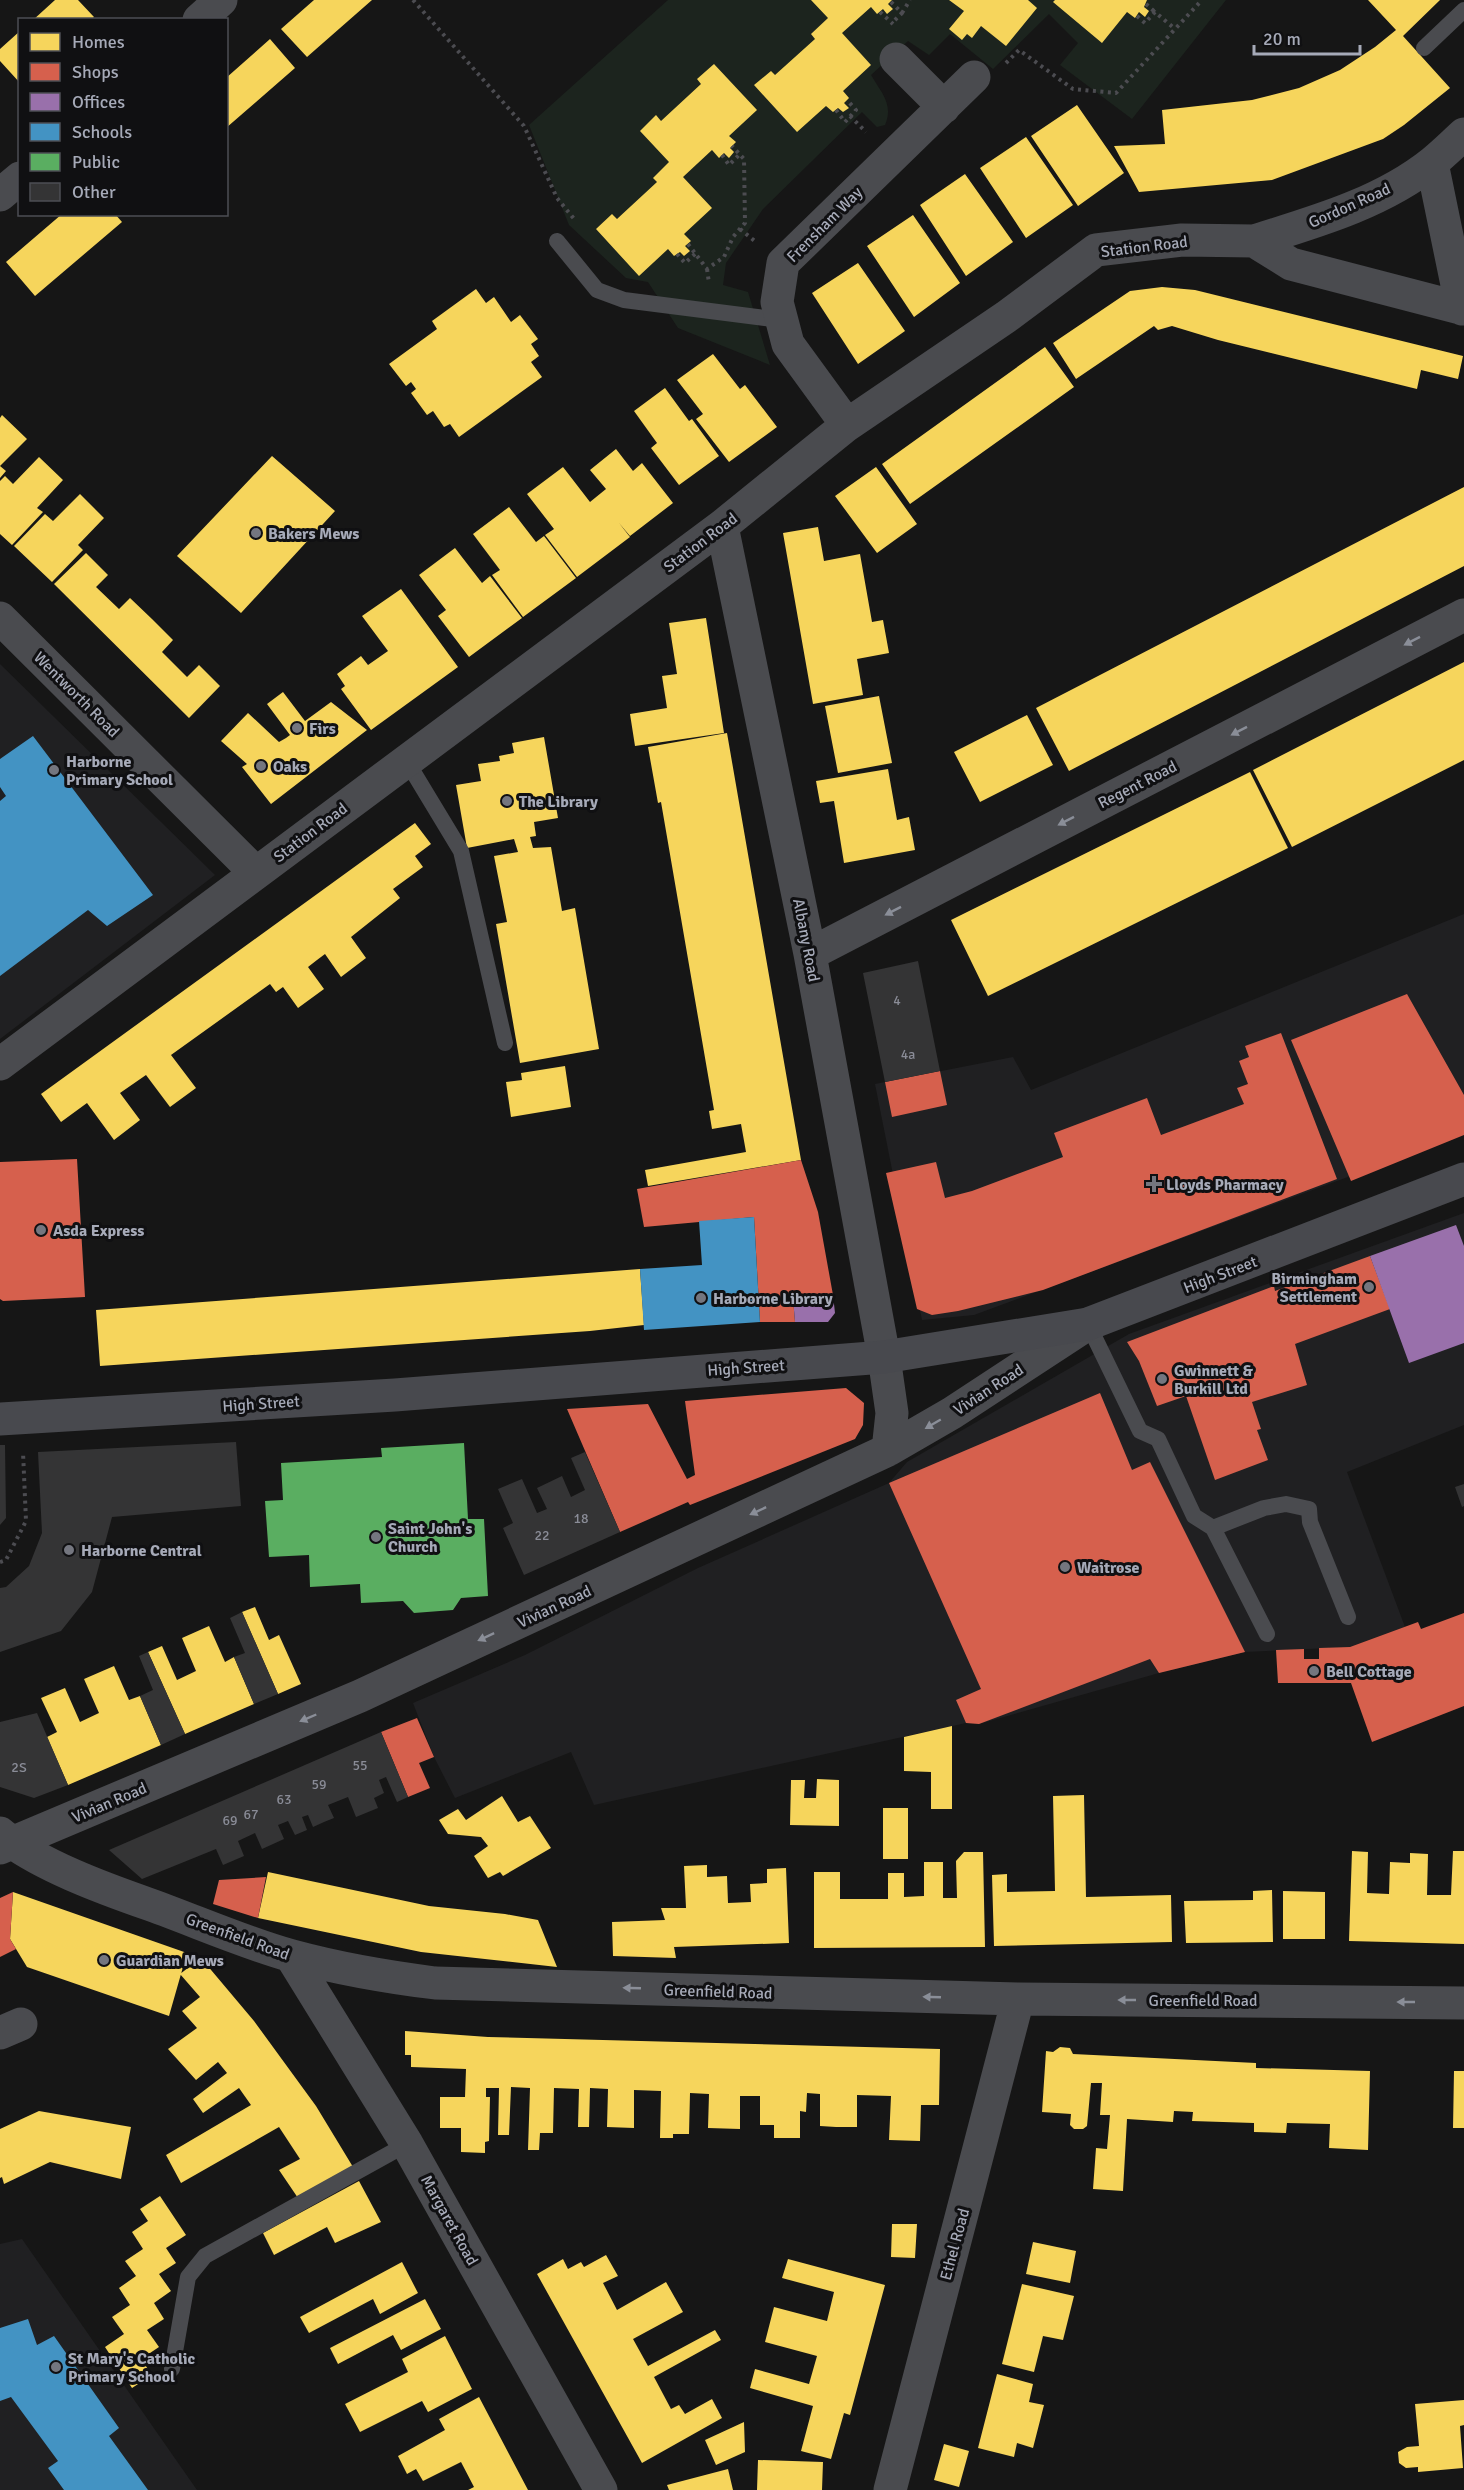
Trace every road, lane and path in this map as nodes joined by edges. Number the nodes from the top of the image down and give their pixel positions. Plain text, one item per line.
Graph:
1 (221, 0) edge
2 (413, 0) edge
3 (910, 0) edge
4 (1202, 0) edge
5 (891, 2) dead end
6 (1146, 4) dead end
7 (1464, 10) edge
8 (1155, 12) junction
9 (902, 13) junction
10 (1137, 16) dead end
11 (201, 18) edge
12 (892, 23) dead end
13 (1175, 29) junction
14 (1424, 48) dead end
15 (896, 59) dead end
16 (974, 77) joint
17 (847, 100) dead end
18 (944, 107) junction
19 (836, 110) dead end
20 (1464, 134) edge
21 (732, 146) dead end
22 (740, 154) junction
23 (722, 155) dead end
24 (1431, 163) junction
25 (18, 179) edge
26 (0, 195) edge
27 (557, 241) joint
28 (1254, 241) junction
29 (688, 244) dead end
30 (677, 254) dead end
31 (696, 254) junction
32 (1463, 309) edge
33 (781, 320) junction
34 (847, 425) junction
35 (722, 526) junction
36 (1464, 615) edge
37 (0, 618) edge
38 (406, 760) junction
39 (255, 872) junction
40 (810, 954) junction
41 (505, 1043) dead end
42 (0, 1064) edge
43 (1464, 1179) edge
44 (1088, 1324) junction
45 (884, 1357) junction
46 (10, 1419) edge
47 (888, 1450) junction
48 (1213, 1528) junction
49 (0, 1562) edge
50 (1348, 1617) dead end
51 (1267, 1634) dead end
52 (4, 1841) edge
53 (291, 1956) junction
54 (1018, 1999) junction
55 (1464, 2003) edge
56 (407, 2144) junction
57 (172, 2369) dead end
58 (601, 2490) edge
59 (890, 2490) edge

1 - 11 street
2 - 27 path
3 - 9 path
4 - 13 path
5 - 9 path
6 - 8 path
7 - 14 lane
8 - 10 path
8 - 13 path
9 - 12 path
13 - 16 path
15 - 18 street
16 - 18 street, Frensham Way
17 - 19 path
18 - 33 street, Frensham Way
20 - 24 street, Gordon Road
21 - 22 path
22 - 23 path
22 - 31 path
24 - 28 street, Gordon Road
24 - 32 street
25 - 26 street
27 - 33 lane
28 - 32 street
28 - 34 street, Station Road
29 - 31 path
30 - 31 path
33 - 34 street, Frensham Way
34 - 35 street, Station Road
35 - 38 street, Station Road
35 - 40 street, Albany Road
36 -> 40 street, Regent Road
37 - 39 street, Wentworth Road
38 - 39 street, Station Road
38 - 41 lane
39 - 42 street, Station Road
40 - 45 street, Albany Road
43 - 44 main road, High Street
44 - 45 main road, High Street
44 -> 47 street, Vivian Road
44 - 48 lane
45 - 46 main road, High Street
45 - 47 street, Albany Road
46 - 49 path
47 -> 52 street, Vivian Road
48 - 50 lane
48 - 51 lane
52 - 53 street, Greenfield Road
54 -> 53 street, Greenfield Road
53 - 56 street, Margaret Road
55 -> 54 street, Greenfield Road
54 - 59 street, Ethel Road
56 - 57 lane
56 - 58 street, Margaret Road

